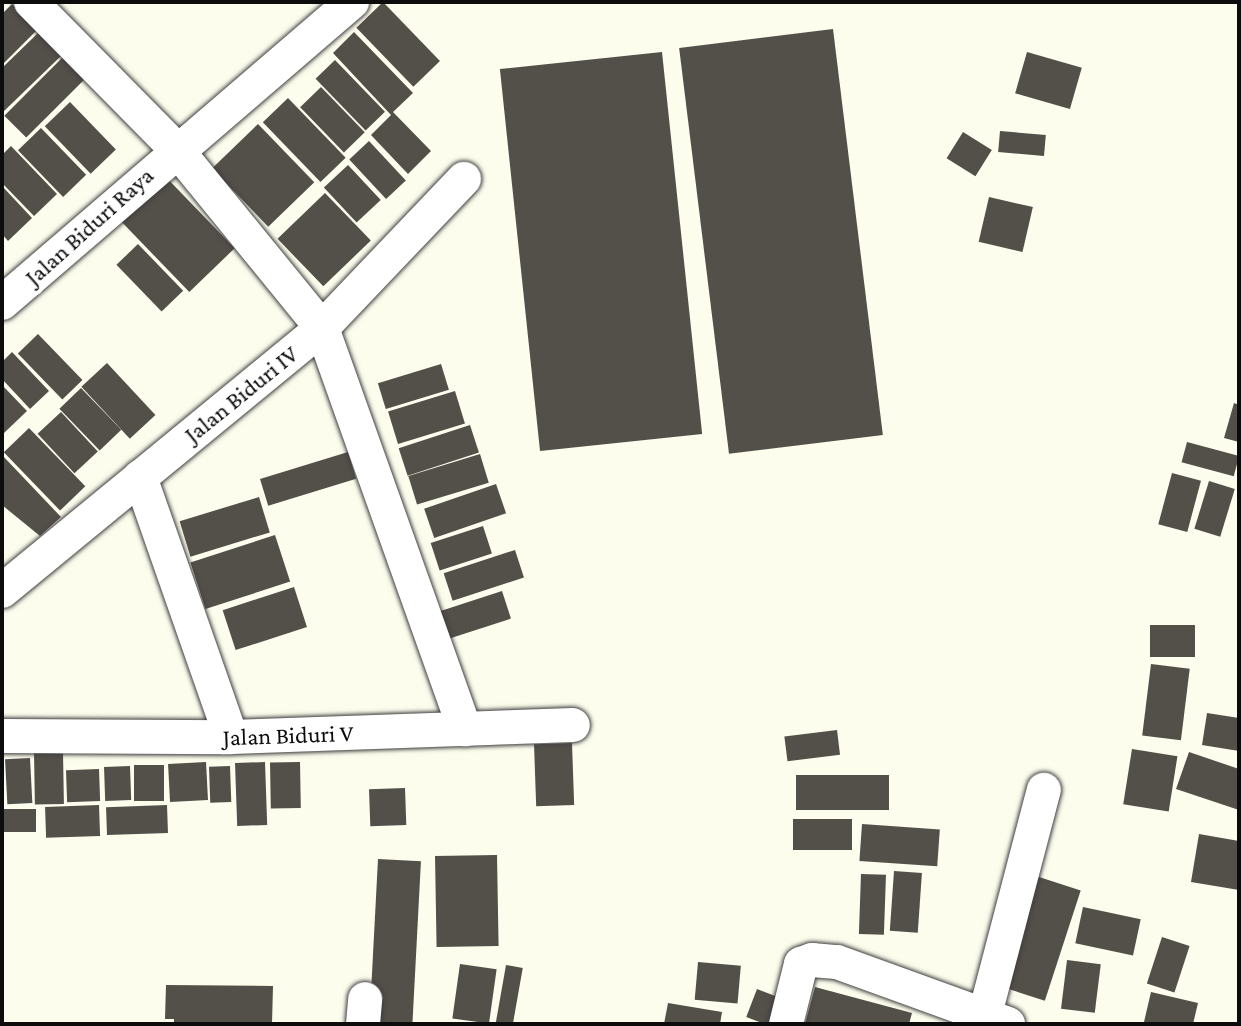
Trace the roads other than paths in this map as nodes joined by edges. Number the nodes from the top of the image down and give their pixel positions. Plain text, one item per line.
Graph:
1 (31, 2) edge
2 (352, 2) edge
3 (176, 149) junction
4 (464, 179) dead end
5 (2, 303) edge
6 (322, 328) junction
7 (140, 477) junction
8 (2, 591) edge
9 (573, 725) dead end
10 (465, 729) junction
11 (2, 736) edge
12 (231, 737) junction
13 (1044, 790) dead end
14 (996, 1021) edge
15 (786, 1024) edge

1 - 3 street
2 - 3 street, Jalan Biduri Raya
3 - 5 street, Jalan Biduri Raya
3 - 6 street
4 - 6 street, Jalan Biduri IV
6 - 7 street, Jalan Biduri IV
6 - 10 street
7 - 8 street, Jalan Biduri IV
7 - 12 street
9 - 10 street, Jalan Biduri V
10 - 12 street, Jalan Biduri V
11 - 12 street, Jalan Biduri V
13 - 14 street
14 - 15 street

